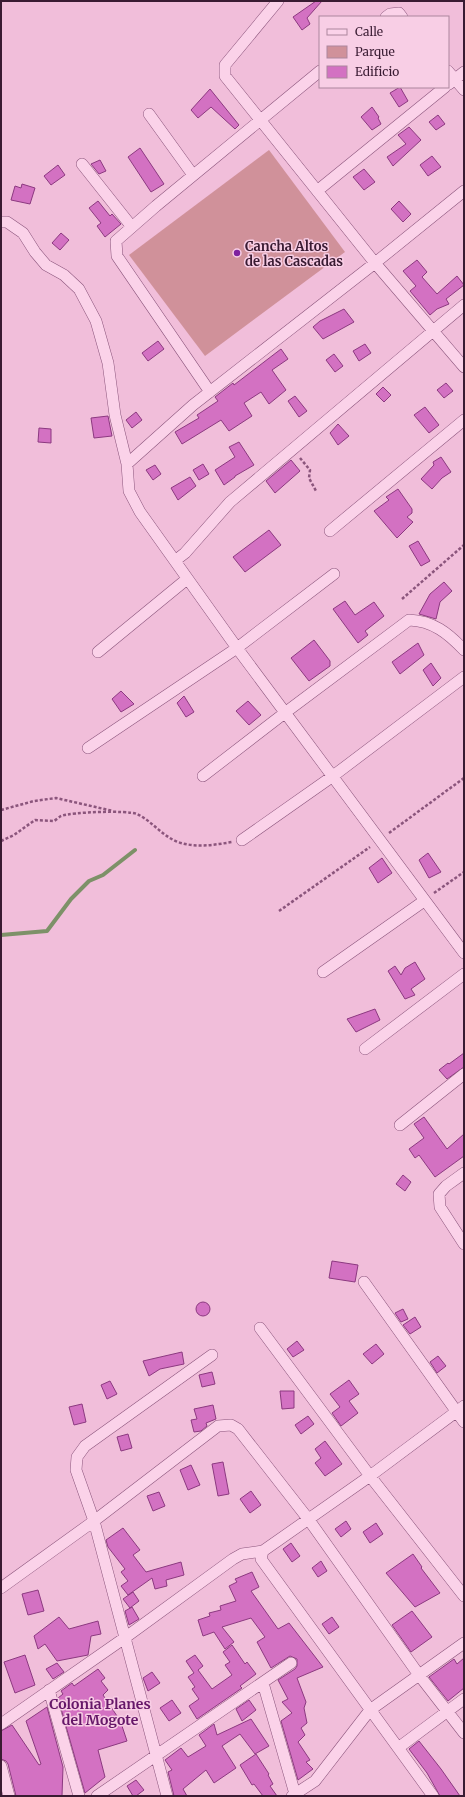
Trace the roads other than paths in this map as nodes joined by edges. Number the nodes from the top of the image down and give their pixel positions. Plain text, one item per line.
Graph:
1 (278, 1) edge
2 (387, 16) edge
3 (401, 16) edge
4 (319, 72) edge
5 (464, 72) edge
6 (450, 79) edge
7 (444, 88) edge
8 (464, 90) edge
9 (149, 114) dead end
10 (260, 119) junction
11 (82, 164) dead end
12 (193, 175) junction
13 (317, 191) junction
14 (464, 191) edge
15 (1, 222) edge
16 (132, 227) junction
17 (375, 263) junction
18 (464, 305) edge
19 (432, 330) junction
20 (464, 367) edge
21 (210, 392) junction
22 (464, 420) edge
23 (127, 464) junction
24 (330, 531) dead end
25 (176, 560) junction
26 (334, 574) dead end
27 (188, 578) junction
28 (238, 648) junction
29 (464, 650) edge
30 (98, 652) dead end
31 (464, 677) edge
32 (286, 712) junction
33 (88, 748) dead end
34 (203, 776) dead end
35 (333, 776) junction
36 (242, 840) road end
37 (424, 901) junction
38 (464, 953) edge
39 (323, 972) dead end
40 (464, 974) edge
41 (365, 1049) dead end
42 (464, 1074) edge
43 (400, 1125) dead end
44 (464, 1173) edge
45 (464, 1244) edge
46 (364, 1282) dead end
47 (260, 1328) dead end
48 (212, 1355) dead end
49 (460, 1409) edge
50 (464, 1422) edge
51 (370, 1476) junction
52 (309, 1520) junction
53 (94, 1521) junction
54 (263, 1551) junction
55 (1, 1588) edge
56 (464, 1596) edge
57 (126, 1637) junction
58 (464, 1643) edge
59 (291, 1663) dead end
60 (419, 1675) junction
61 (263, 1683) junction
62 (49, 1690) junction
63 (464, 1699) edge
64 (370, 1710) junction
65 (448, 1711) junction
66 (1, 1724) edge
67 (464, 1733) edge
68 (398, 1748) junction
69 (158, 1756) junction
70 (1, 1766) edge
71 (294, 1795) edge
72 (9, 1796) edge
73 (79, 1796) edge
74 (96, 1796) edge
75 (167, 1796) edge
76 (433, 1796) edge

1 - 10 street
2 - 3 street
4 - 10 street
5 - 6 street
6 - 8 street
7 - 13 street
9 - 12 street
10 - 12 street
10 - 13 street
11 - 16 street
12 - 16 street
13 - 17 street
14 - 17 street
15 - 23 street
16 - 21 street
17 - 19 street
17 - 21 street
18 - 19 street
19 - 20 street
19 - 25 street
21 - 23 street
22 - 24 street
23 - 25 street
25 - 27 street
26 - 28 street
27 - 28 street
27 - 30 street
28 - 32 street
28 - 33 street
29 - 32 street
31 - 35 street
32 - 34 street
32 - 35 street
35 - 36 street
35 - 37 street
37 - 38 street
37 - 39 street
40 - 41 street
42 - 43 street
44 - 45 street
46 - 49 street
47 - 51 street
48 - 53 street
49 - 50 street
49 - 51 street
51 - 52 street
51 - 56 street
52 - 53 street
52 - 54 street
52 - 60 street
53 - 55 street
53 - 57 street
54 - 57 street
54 - 64 street
57 - 62 street
57 - 69 street
58 - 60 street
59 - 61 street
60 - 64 street
60 - 65 street
61 - 69 street
61 - 71 street
62 - 66 street
62 - 73 street
63 - 65 street
64 - 68 street
64 - 71 street
65 - 67 street
65 - 68 street
68 - 76 street
69 - 74 street
69 - 75 street
70 - 72 street

